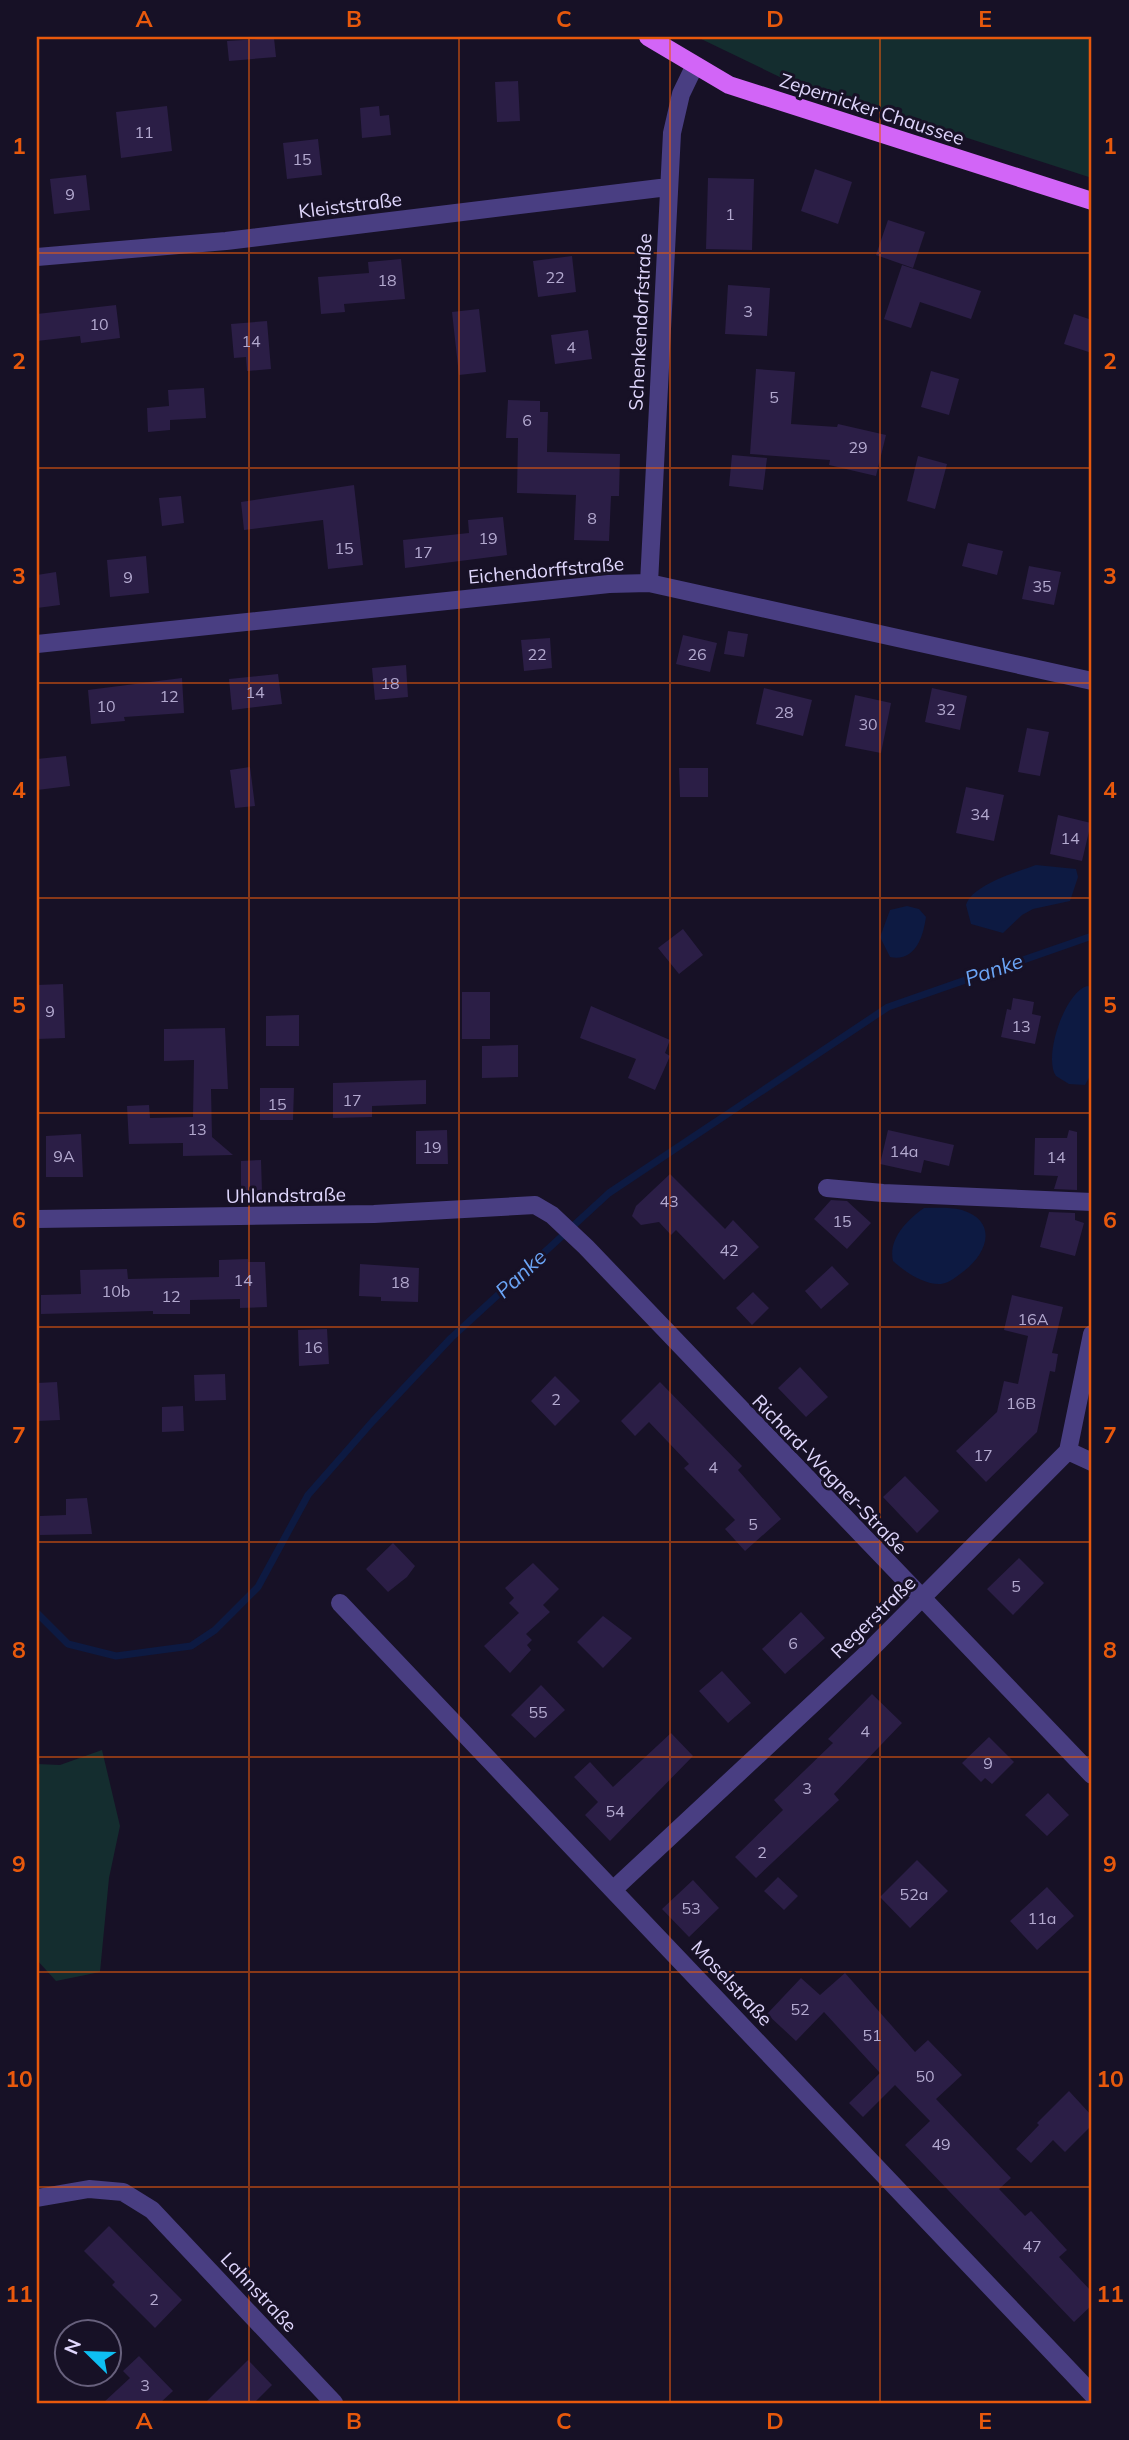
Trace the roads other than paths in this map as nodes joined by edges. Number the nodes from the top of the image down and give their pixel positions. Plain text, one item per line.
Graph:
1 (648, 37) edge
2 (694, 66) junction
3 (668, 187) junction
4 (1092, 201) edge
5 (37, 257) edge
6 (649, 583) junction
7 (37, 645) edge
8 (1092, 681) edge
9 (827, 1188) dead end
10 (1092, 1202) edge
11 (536, 1205) joint
12 (37, 1219) edge
13 (1092, 1334) edge
14 (1068, 1451) junction
15 (1092, 1462) edge
16 (921, 1599) junction
17 (340, 1603) dead end
18 (1092, 1774) edge
19 (614, 1889) junction
20 (37, 2198) edge
21 (1092, 2394) edge
22 (334, 2403) edge

1 - 2 main road, Zepernicker Chaussee
2 - 3 street, Schenkendorfstraße
2 - 4 main road, Zepernicker Chaussee
3 - 5 street, Kleiststraße
3 - 6 street, Schenkendorfstraße
6 - 7 street, Eichendorffstraße
6 - 8 street, Eichendorffstraße
9 - 10 street
11 - 12 street, Uhlandstraße
11 - 16 street, Richard-Wagner-Straße
13 - 14 street
14 - 15 street
14 - 16 street, Regerstraße
16 - 18 street, Richard-Wagner-Straße
16 - 19 street, Regerstraße
17 - 19 street, Moselstraße
19 - 21 street, Moselstraße
20 - 22 street, Lahnstraße

